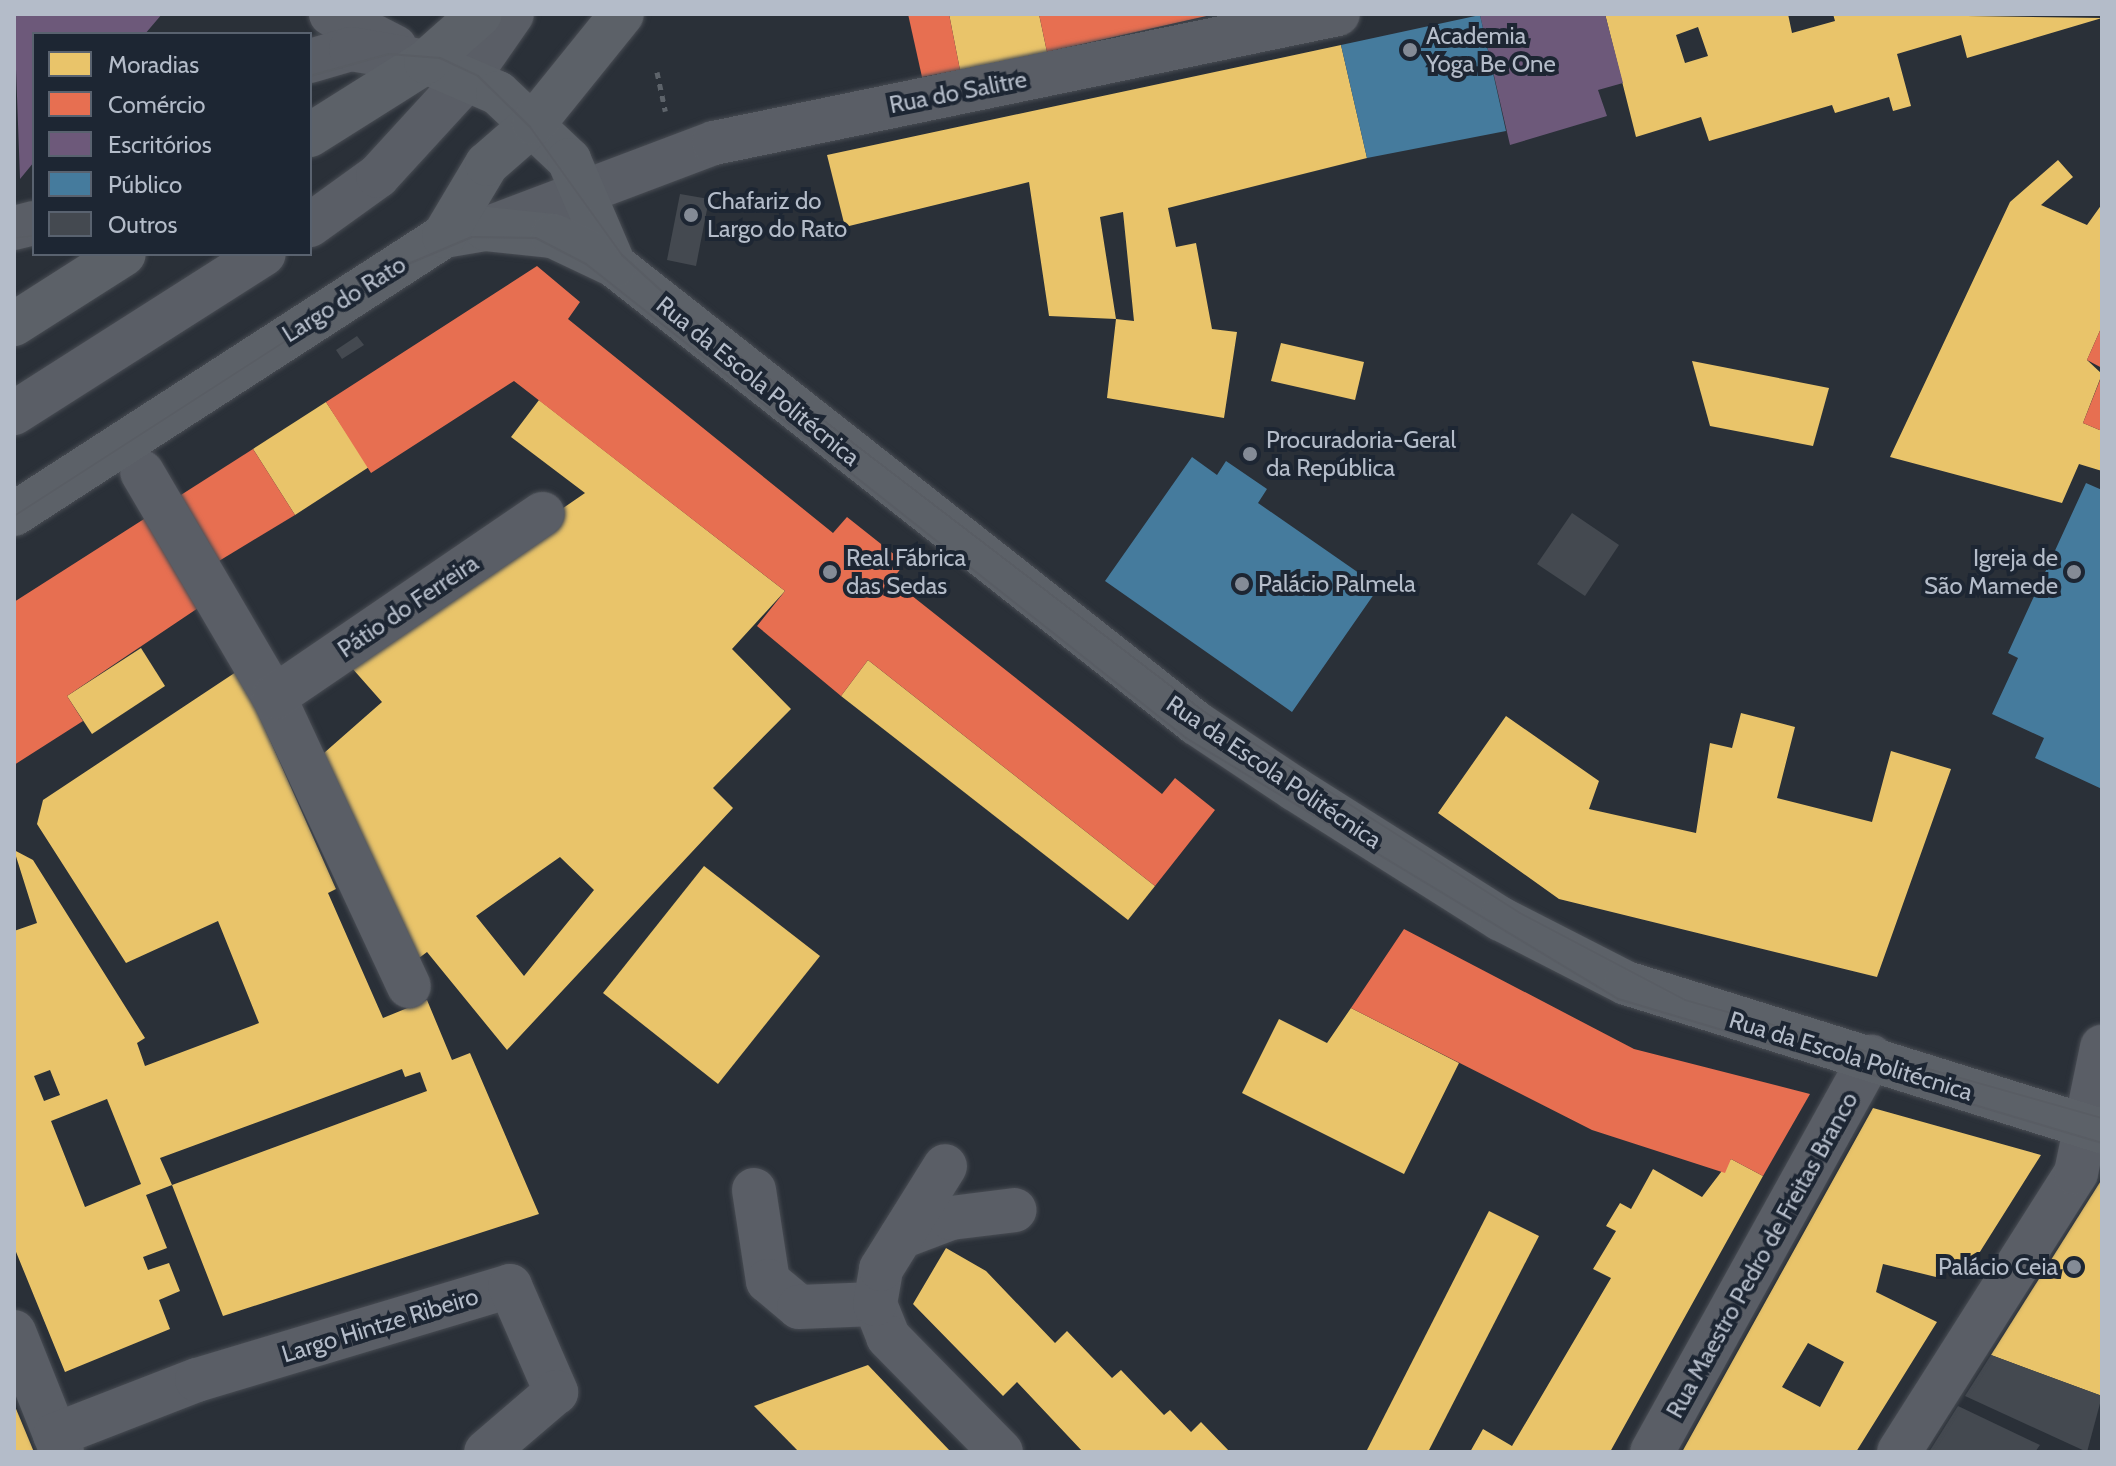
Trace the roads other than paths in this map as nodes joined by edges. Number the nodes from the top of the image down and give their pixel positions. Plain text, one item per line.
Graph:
1 (331, 14) edge
2 (480, 14) edge
3 (512, 14) edge
4 (1338, 14) edge
5 (620, 19) edge
6 (312, 61) edge
7 (426, 62) junction
8 (467, 79) junction
9 (534, 123) junction
10 (312, 134) edge
11 (586, 193) junction
12 (312, 224) edge
13 (486, 229) junction
14 (444, 236) junction
15 (121, 256) edge
16 (261, 256) edge
17 (614, 265) junction
18 (87, 278) junction
19 (14, 288) edge
20 (14, 324) edge
21 (14, 413) edge
22 (142, 472) dead end
23 (24, 500) edge
24 (542, 514) dead end
25 (274, 697) junction
26 (409, 986) dead end
27 (2102, 1047) edge
28 (1871, 1057) junction
29 (2092, 1128) edge
30 (945, 1166) dead end
31 (754, 1190) dead end
32 (1015, 1210) dead end
33 (901, 1237) junction
34 (875, 1304) junction
35 (14, 1332) edge
36 (59, 1443) edge
37 (486, 1452) edge
38 (1001, 1452) edge
39 (1652, 1452) edge
40 (1899, 1452) edge

1 - 7 street
2 - 7 main road
3 - 8 street
4 - 11 street, Rua do Salitre
5 - 9 main road, Largo do Rato
6 - 7 street
7 - 8 main road
7 - 10 main road
8 - 9 main road
8 - 12 street
9 - 11 main road
9 - 14 main road, Largo do Rato
11 - 13 street, Rua do Salitre
11 - 17 main road
13 - 14 main road, Rua da Escola Politécnica
13 - 17 main road, Rua da Escola Politécnica
14 - 23 main road, Largo do Rato
15 - 18 main road
16 - 21 street
17 - 28 main road, Rua da Escola Politécnica
18 - 19 main road
18 - 20 main road
22 - 25 street
24 - 25 street, Pátio do Ferreira
25 - 26 street
27 - 29 street
28 - 29 main road, Rua da Escola Politécnica
28 - 39 street, Rua Maestro Pedro de Freitas Branco
29 - 40 street
30 - 33 street
31 - 34 street
32 - 33 street
33 - 34 street
34 - 38 street
35 - 36 street
36 - 37 street, Largo Hintze Ribeiro

